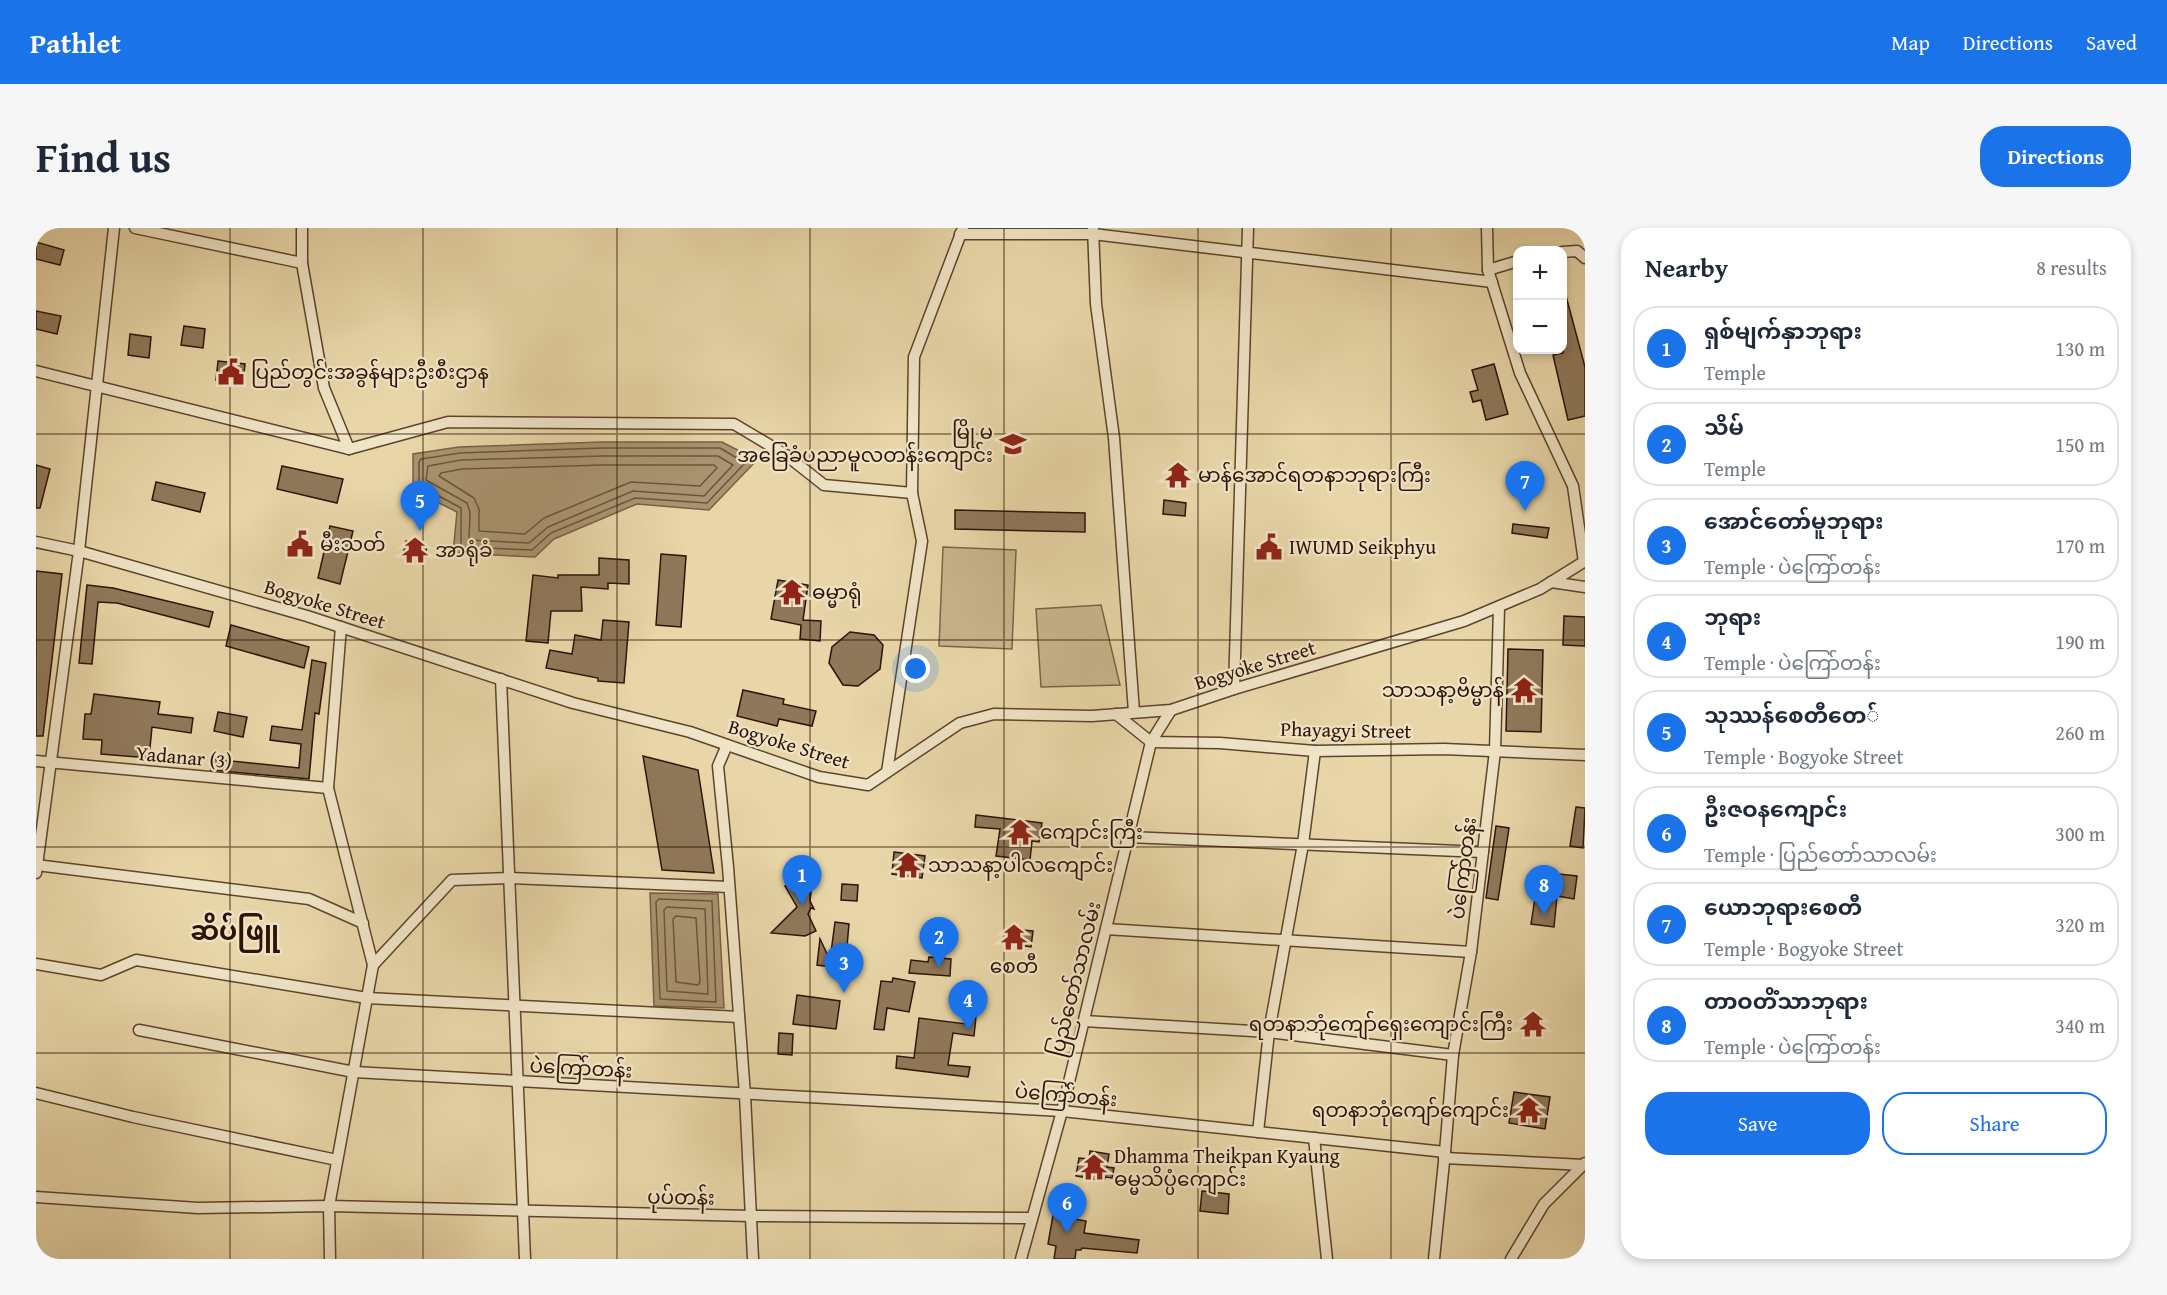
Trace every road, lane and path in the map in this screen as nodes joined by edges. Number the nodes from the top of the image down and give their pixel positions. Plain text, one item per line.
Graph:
1 (114, 228) edge
2 (135, 228) edge
3 (302, 228) edge
4 (1248, 228) edge
5 (1487, 228) edge
6 (961, 231) edge
7 (1093, 231) edge
8 (1567, 252) edge
9 (1246, 253) junction
10 (1585, 258) edge
11 (1513, 262) edge
12 (302, 263) junction
13 (1488, 270) junction
14 (1492, 282) junction
15 (36, 371) edge
16 (97, 386) junction
17 (349, 449) junction
18 (912, 493) junction
19 (36, 542) edge
20 (79, 551) junction
21 (1584, 562) edge
22 (1551, 582) junction
23 (1585, 587) edge
24 (1499, 606) junction
25 (341, 627) junction
26 (501, 680) junction
27 (1234, 689) junction
28 (1171, 710) junction
29 (1134, 712) junction
30 (1116, 714) junction
31 (1151, 742) junction
32 (727, 745) junction
33 (1316, 751) junction
34 (1495, 751) junction
35 (1585, 755) edge
36 (36, 761) edge
37 (50, 763) junction
38 (887, 772) junction
39 (328, 788) junction
40 (1128, 837) junction
41 (1303, 844) junction
42 (1483, 852) junction
43 (36, 868) edge
44 (510, 878) junction
45 (729, 887) junction
46 (363, 924) junction
47 (1106, 929) junction
48 (1287, 940) junction
49 (1471, 952) junction
50 (36, 964) edge
51 (373, 965) junction
52 (367, 998) junction
53 (516, 1006) junction
54 (739, 1017) junction
55 (1084, 1021) junction
56 (140, 1030) dead end
57 (1269, 1032) junction
58 (1453, 1055) junction
59 (354, 1072) junction
60 (519, 1082) junction
61 (36, 1093) edge
62 (745, 1095) junction
63 (1062, 1111) junction
64 (1258, 1132) junction
65 (1314, 1138) junction
66 (1444, 1155) junction
67 (337, 1160) junction
68 (1584, 1164) edge
69 (36, 1197) edge
70 (329, 1206) junction
71 (523, 1211) junction
72 (751, 1216) junction
73 (1032, 1218) junction
74 (330, 1259) edge
75 (525, 1259) edge
76 (753, 1259) edge
77 (1021, 1259) edge
78 (1327, 1259) edge
79 (1434, 1259) edge
80 (1510, 1259) edge

1 - 16 street
2 - 12 street
3 - 12 street
4 - 9 street
5 - 13 street
6 - 7 street
6 - 18 street
7 - 9 street
7 - 29 street
8 - 10 street
9 - 14 street
9 - 27 street
11 - 13 street
12 - 17 street
13 - 14 street
14 - 21 street
15 - 16 street
16 - 17 street
16 - 20 street
17 - 18 street
18 - 38 street
19 - 20 street, Bogyoke Street
20 - 25 street, Bogyoke Street
20 - 37 street
21 - 22 street, Bogyoke Street
22 - 23 street
22 - 24 street, Bogyoke Street
24 - 27 street, Bogyoke Street
24 - 34 street, ပဲကြော်တန်း
25 - 26 street, Bogyoke Street
25 - 39 street
26 - 32 street, Bogyoke Street
26 - 44 street
27 - 28 street, Bogyoke Street
28 - 29 street, Bogyoke Street
28 - 31 street, ပြည်တော်သာလမ်း
29 - 30 street, Bogyoke Street
30 - 31 street
30 - 38 street, Bogyoke Street
31 - 33 street, Phayagyi Street
31 - 40 street, ပြည်တော်သာလမ်း
32 - 38 street, Bogyoke Street
32 - 45 street
33 - 34 street, Phayagyi Street
33 - 41 street
34 - 35 street, Phayagyi Street
34 - 42 street, ပဲကြော်တန်း
36 - 37 street, Yadanar (3)
37 - 39 street, Yadanar (3)
37 - 43 street
39 - 46 street
40 - 41 street
40 - 47 street, ပြည်တော်သာလမ်း
41 - 42 street
41 - 48 street
42 - 49 street, ပဲကြော်တန်း
43 - 46 street
44 - 45 street
44 - 51 street
44 - 53 street
45 - 54 street
46 - 51 street
47 - 48 street
47 - 55 street, ပြည်တော်သာလမ်း
48 - 49 street
48 - 57 street
49 - 58 street, ပဲကြော်တန်း
50 - 52 street
51 - 52 street
52 - 53 street
52 - 59 street
53 - 54 street
53 - 60 street
54 - 62 street
55 - 57 street
55 - 63 street, ပြည်တော်သာလမ်း
56 - 59 street, ပဲကြော်တန်း
57 - 58 street
57 - 64 street
58 - 66 street, ပဲကြော်တန်း
59 - 60 street, ပဲကြော်တန်း
59 - 67 street
60 - 62 street, ပဲကြော်တန်း
60 - 71 street
61 - 67 street
62 - 63 street, ပဲကြော်တန်း
62 - 72 street
63 - 64 street, ပဲကြော်တန်း
63 - 73 street, ပြည်တော်သာလမ်း
64 - 65 street, ပဲကြော်တန်း
65 - 66 street, ပဲကြော်တန်း
65 - 78 street
66 - 68 street
66 - 79 street
67 - 70 street
68 - 80 street
69 - 70 street, ပုပ်တန်း
70 - 71 street, ပုပ်တန်း
70 - 74 street
71 - 72 street, ပုပ်တန်း
71 - 75 street
72 - 73 street, ပုပ်တန်း
72 - 76 street
73 - 77 street, ပြည်တော်သာလမ်း

